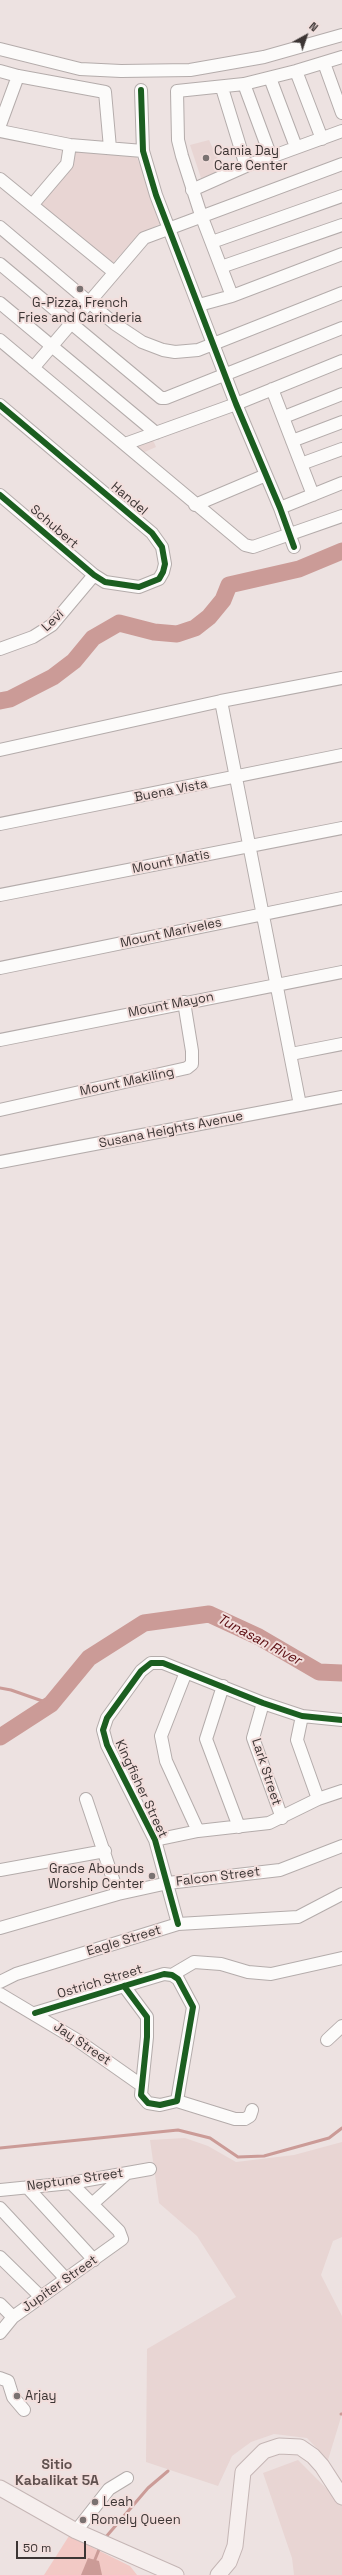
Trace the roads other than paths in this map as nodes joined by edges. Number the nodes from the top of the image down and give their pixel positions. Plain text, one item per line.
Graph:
1 (342, 35) edge
2 (0, 49) edge
3 (342, 57) edge
4 (324, 63) junction
5 (0, 71) edge
6 (296, 71) junction
7 (18, 76) junction
8 (270, 78) junction
9 (244, 84) junction
10 (222, 88) junction
11 (141, 90) dead end
12 (342, 113) edge
13 (0, 125) edge
14 (0, 131) edge
15 (342, 131) edge
16 (322, 139) junction
17 (70, 145) junction
18 (296, 147) junction
19 (110, 148) junction
20 (143, 150) junction
21 (271, 157) junction
22 (342, 164) edge
23 (246, 166) junction
24 (0, 179) edge
25 (192, 190) junction
26 (342, 196) edge
27 (33, 204) junction
28 (201, 215) junction
29 (342, 225) edge
30 (0, 227) edge
31 (169, 228) junction
32 (212, 242) junction
33 (342, 254) edge
34 (0, 264) edge
35 (221, 267) junction
36 (114, 272) junction
37 (342, 293) edge
38 (232, 296) junction
39 (88, 302) junction
40 (0, 303) edge
41 (199, 305) junction
42 (70, 322) junction
43 (342, 328) edge
44 (0, 340) edge
45 (51, 345) junction
46 (214, 345) junction
47 (342, 361) edge
48 (33, 368) junction
49 (224, 374) junction
50 (272, 389) junction
51 (342, 394) edge
52 (236, 404) junction
53 (0, 405) edge
54 (284, 417) junction
55 (342, 422) edge
56 (156, 433) junction
57 (292, 441) junction
58 (125, 444) junction
59 (342, 449) edge
60 (301, 464) junction
61 (266, 475) junction
62 (342, 483) edge
63 (312, 494) junction
64 (0, 495) edge
65 (194, 505) junction
66 (280, 508) junction
67 (342, 516) edge
68 (289, 535) junction
69 (294, 547) dead end
70 (94, 576) junction
71 (0, 649) edge
72 (342, 678) edge
73 (221, 701) junction
74 (0, 750) edge
75 (342, 755) edge
76 (236, 778) junction
77 (0, 824) edge
78 (342, 828) edge
79 (248, 848) junction
80 (0, 895) edge
81 (342, 898) edge
82 (262, 914) junction
83 (0, 968) edge
84 (342, 972) edge
85 (276, 984) junction
86 (184, 1002) junction
87 (0, 1040) edge
88 (342, 1044) edge
89 (291, 1054) junction
90 (342, 1096) edge
91 (300, 1105) junction
92 (0, 1110) edge
93 (0, 1162) edge
94 (186, 1672) junction
95 (223, 1686) junction
96 (263, 1703) junction
97 (302, 1716) junction
98 (342, 1720) edge
99 (342, 1791) edge
100 (86, 1799) dead end
101 (318, 1799) junction
102 (282, 1818) junction
103 (239, 1827) junction
104 (198, 1831) junction
105 (155, 1840) junction
106 (342, 1846) edge
107 (105, 1851) junction
108 (0, 1870) edge
109 (168, 1883) junction
110 (118, 1894) junction
111 (342, 1894) edge
112 (178, 1924) junction
113 (0, 1928) edge
114 (342, 1958) edge
115 (172, 1975) junction
116 (0, 1982) edge
117 (124, 1986) junction
118 (0, 1994) edge
119 (35, 2013) junction
120 (342, 2026) edge
121 (327, 2040) dead end
122 (141, 2085) junction
123 (178, 2101) junction
124 (252, 2110) dead end
125 (150, 2169) dead end
126 (127, 2173) junction
127 (71, 2183) junction
128 (27, 2187) junction
129 (0, 2190) edge
130 (92, 2204) junction
131 (0, 2208) edge
132 (0, 2257) edge
133 (94, 2260) junction
134 (66, 2279) junction
135 (41, 2297) junction
136 (0, 2304) edge
137 (13, 2317) junction
138 (0, 2333) edge
139 (0, 2378) edge
140 (24, 2410) dead end
141 (127, 2478) dead end
142 (0, 2488) edge
143 (342, 2497) edge
144 (76, 2531) junction
145 (176, 2575) edge
146 (218, 2575) edge

1 - 2 street
3 - 4 street
4 - 6 street
4 - 12 street
5 - 7 street
6 - 8 street
6 - 16 street
7 - 13 street
7 - 19 street
8 - 9 street
8 - 18 street
9 - 10 street
9 - 21 street
10 - 23 street
10 - 25 street
11 - 20 street
14 - 17 street
15 - 16 street
16 - 18 street
17 - 19 street
17 - 27 street
18 - 21 street
19 - 20 street
20 - 31 street
21 - 23 street
22 - 28 street
23 - 25 street
24 - 27 street
25 - 28 street
26 - 32 street
27 - 36 street
28 - 31 street
28 - 32 street
29 - 35 street
30 - 39 street
31 - 36 street
31 - 41 street
32 - 35 street
33 - 38 street
34 - 42 street
35 - 38 street
36 - 39 street
37 - 46 street
38 - 41 street
39 - 42 street
39 - 46 street
40 - 45 street
41 - 46 street
42 - 45 street
42 - 49 street
43 - 49 street
44 - 48 street
45 - 48 street
45 - 56 street
46 - 49 street
47 - 50 street
48 - 58 street
49 - 52 street
50 - 52 street
50 - 54 street
51 - 54 street
52 - 56 street
52 - 61 street
53 - 70 street, Handel
54 - 57 street
55 - 57 street
56 - 58 street
57 - 60 street
58 - 65 street
59 - 60 street
60 - 63 street
61 - 65 street
61 - 66 street
62 - 63 street
63 - 66 street
64 - 70 street, Schubert
65 - 68 street
66 - 68 street
67 - 68 street
68 - 69 street
70 - 71 street, Levi
72 - 73 street
73 - 74 street
73 - 76 street
75 - 76 street, Buena Vista
76 - 77 street, Buena Vista
76 - 79 street
78 - 79 street, Mount Matis
79 - 80 street, Mount Matis
79 - 82 street
81 - 82 street, Mount Mariveles
82 - 83 street, Mount Mariveles
82 - 85 street
84 - 85 street, Mount Mayon
85 - 86 street, Mount Mayon
85 - 89 street
86 - 87 street, Mount Mayon
86 - 92 street, Mount Makiling
88 - 89 street
89 - 91 street
90 - 91 street, Susana Heights Avenue
91 - 93 street, Susana Heights Avenue
94 - 95 street, Kingfisher Street
94 - 104 street
94 - 105 street, Kingfisher Street
95 - 96 street, Kingfisher Street
95 - 103 street
96 - 97 street, Kingfisher Street
96 - 102 street, Lark Street
97 - 98 street, Kingfisher Street
97 - 101 street
99 - 101 street
100 - 107 street
101 - 102 street
102 - 103 street
103 - 104 street
104 - 105 street
105 - 109 street, Kingfisher Street
106 - 109 street, Falcon Street
107 - 108 street
107 - 110 street
109 - 110 street, Falcon Street
109 - 112 street, Kingfisher Street
110 - 113 street, Falcon Street
111 - 112 street, Eagle Street
112 - 116 street, Eagle Street
114 - 115 street
115 - 117 street, Ostrich Street
115 - 123 street
117 - 119 street, Ostrich Street
117 - 122 street
118 - 119 street, Jay Street
119 - 122 street, Jay Street
120 - 121 street
122 - 123 street
123 - 124 street
125 - 126 street, Neptune Street
126 - 127 street, Neptune Street
126 - 130 street
127 - 128 street, Neptune Street
127 - 130 street
128 - 129 street, Neptune Street
128 - 133 street
130 - 133 street, Jupiter Street
131 - 134 street
132 - 135 street
133 - 134 street, Jupiter Street
134 - 135 street, Jupiter Street
135 - 137 street, Jupiter Street
136 - 137 street
137 - 138 street, Jupiter Street
139 - 140 street
141 - 144 street
142 - 144 main road
143 - 146 main road
144 - 145 main road

